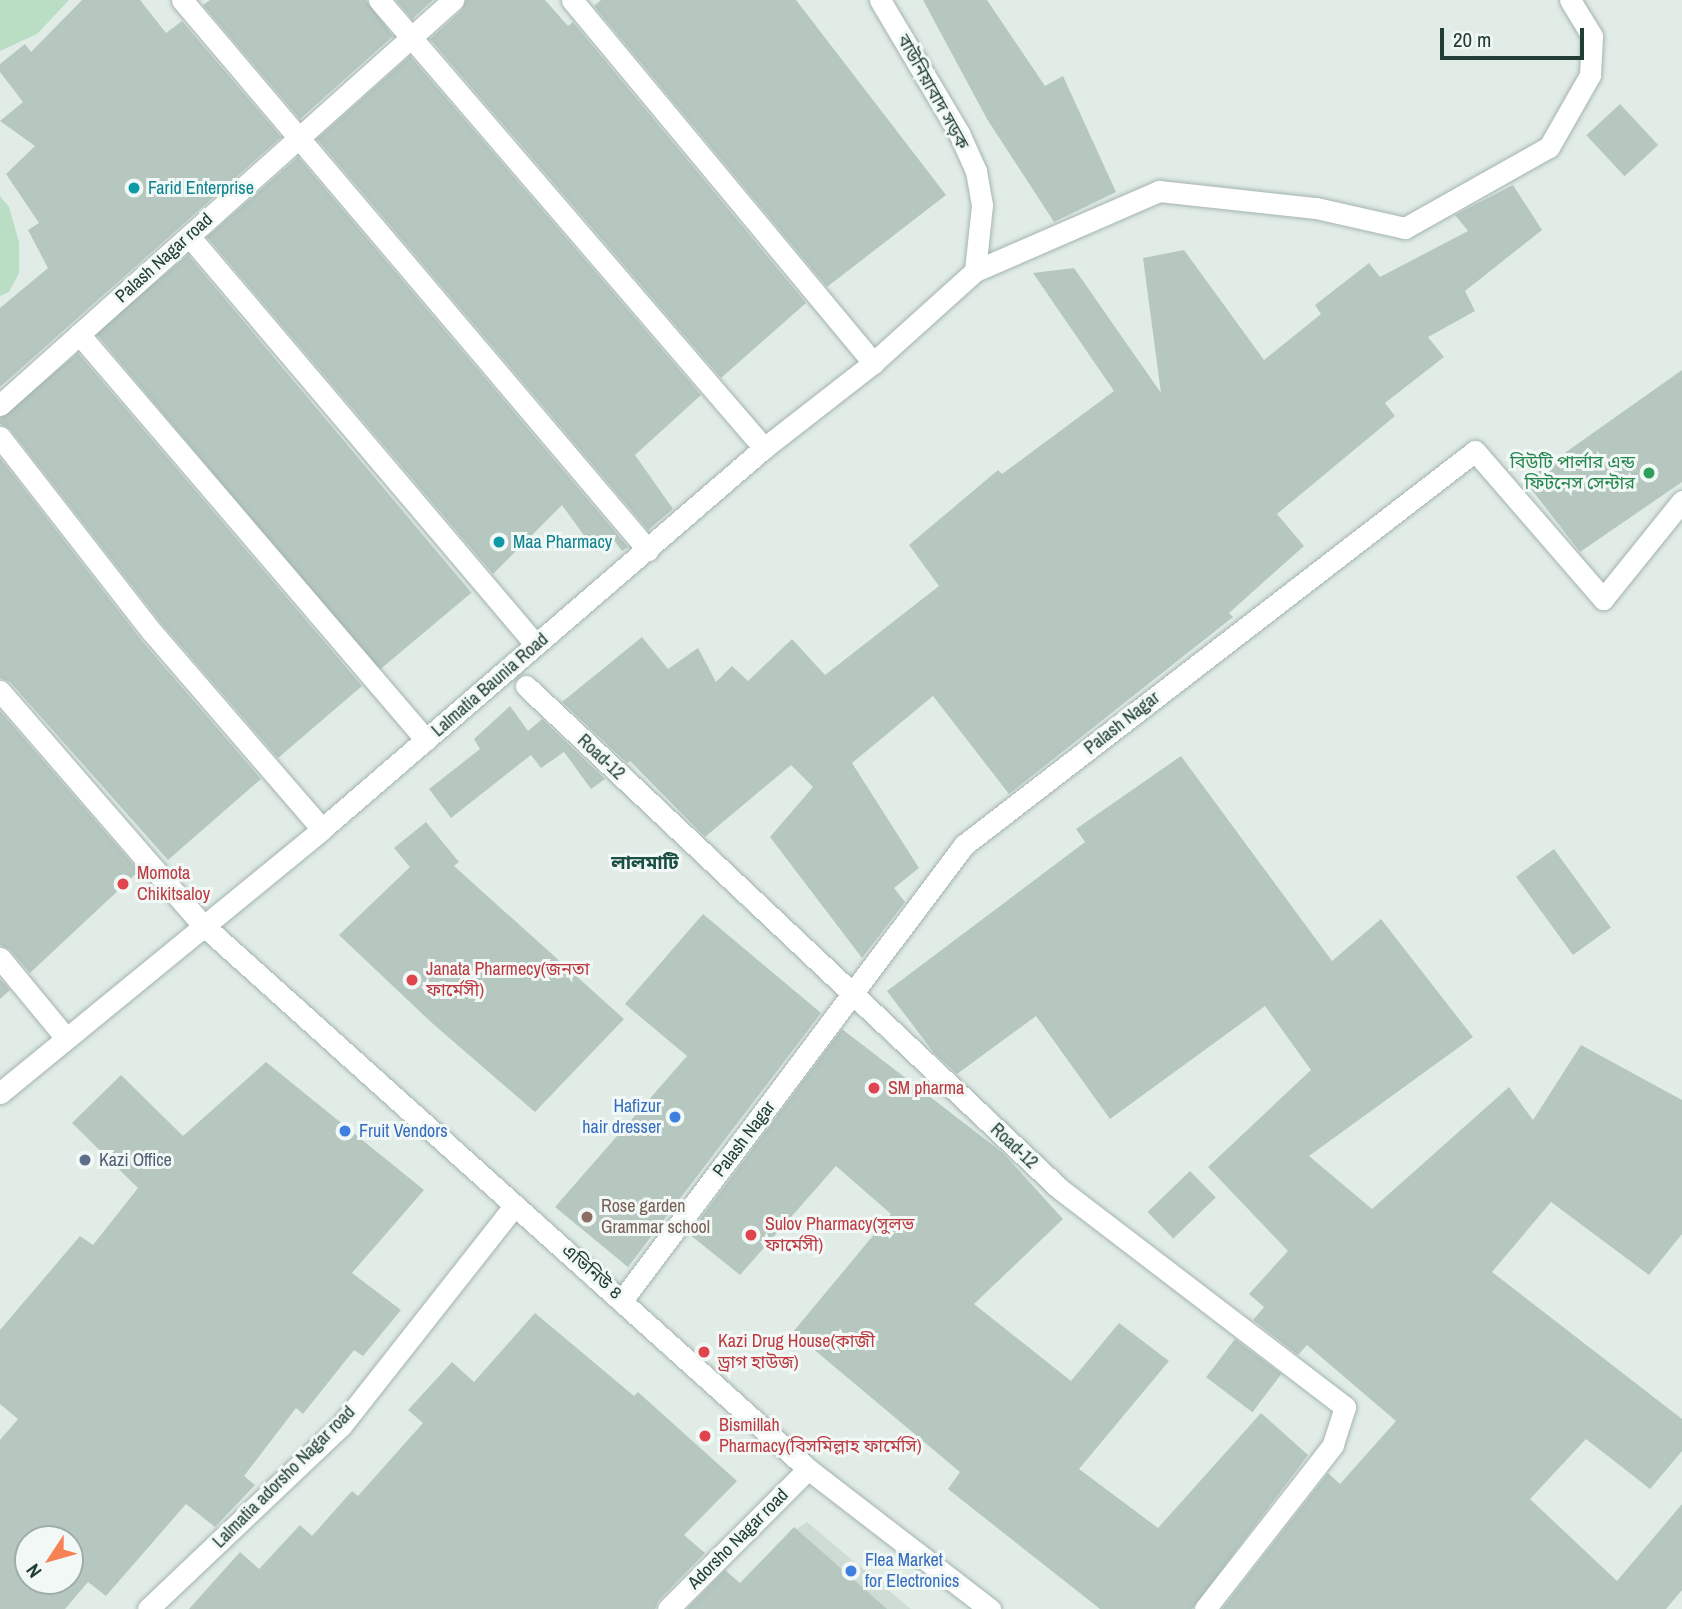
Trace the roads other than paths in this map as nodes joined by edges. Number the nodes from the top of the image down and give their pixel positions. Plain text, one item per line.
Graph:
1 (181, 0) edge
2 (379, 0) edge
3 (453, 0) edge
4 (572, 0) edge
5 (880, 0) edge
6 (1570, 0) edge
7 (411, 36) junction
8 (296, 138) junction
9 (189, 236) junction
10 (975, 271) junction
11 (79, 334) junction
12 (873, 363) junction
13 (0, 405) edge
14 (0, 437) edge
15 (764, 448) junction
16 (1682, 501) edge
17 (648, 550) junction
18 (536, 645) junction
19 (526, 686) dead end
20 (0, 691) edge
21 (426, 740) junction
22 (322, 829) junction
23 (203, 925) junction
24 (0, 958) edge
25 (853, 996) junction
26 (66, 1038) junction
27 (0, 1093) edge
28 (515, 1205) junction
29 (623, 1299) junction
30 (808, 1469) junction
31 (148, 1609) edge
32 (668, 1609) edge
33 (989, 1609) edge
34 (1205, 1609) edge

1 - 8 street
2 - 7 street
3 - 7 street, Palash Nagar road
4 - 12 street
5 - 10 street, বাউনিয়াবাদ সড়ক
6 - 10 street, Lalmatia Baunia Road
7 - 8 street, Palash Nagar road
7 - 15 street
8 - 9 street, Palash Nagar road
8 - 17 street
9 - 11 street, Palash Nagar road
9 - 18 street
10 - 12 street, Lalmatia Baunia Road
11 - 13 street, Palash Nagar road
11 - 21 street
12 - 15 street, Lalmatia Baunia Road
14 - 22 street
15 - 17 street, Lalmatia Baunia Road
16 - 25 street, Palash Nagar
17 - 18 street, Lalmatia Baunia Road
18 - 21 street, Lalmatia Baunia Road
19 - 25 street, Road-12
20 - 23 street, এভিনিউ ৪
21 - 22 street, Lalmatia Baunia Road
22 - 23 street, Lalmatia Baunia Road
23 - 26 street, Lalmatia Baunia Road
23 - 28 street, এভিনিউ ৪
24 - 26 street
25 - 29 street, Palash Nagar
25 - 34 street, Road-12
26 - 27 street, Lalmatia Baunia Road
28 - 29 street, এভিনিউ ৪
28 - 31 street, Lalmatia adorsho Nagar road
29 - 30 street, এভিনিউ ৪
30 - 32 street, Adorsho Nagar road
30 - 33 street, এভিনিউ ৪

